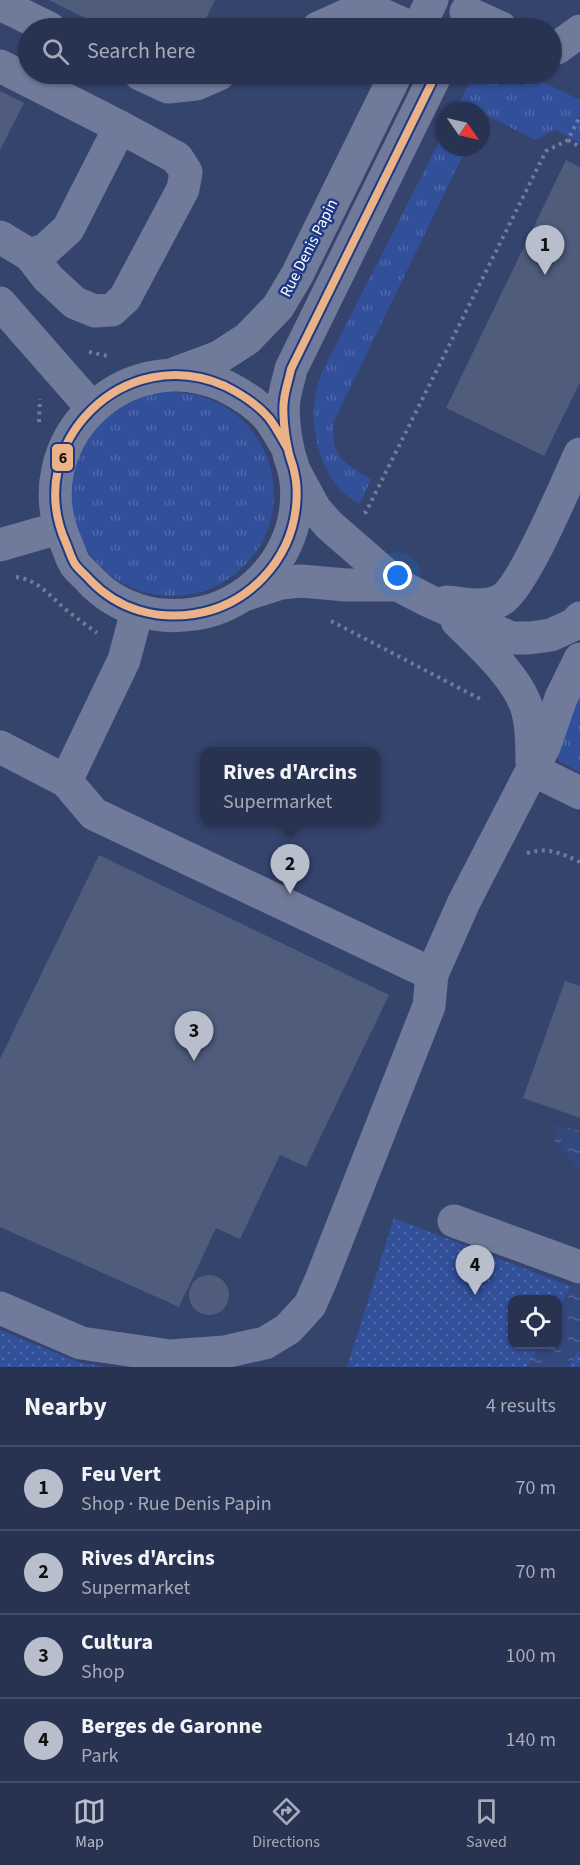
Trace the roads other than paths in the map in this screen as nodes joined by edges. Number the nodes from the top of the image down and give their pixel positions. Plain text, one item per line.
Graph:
1 (432, 0) edge
2 (0, 4) edge
3 (363, 4) edge
4 (29, 18) edge
5 (337, 18) edge
6 (392, 18) edge
7 (423, 18) edge
8 (580, 31) edge
9 (562, 44) edge
10 (0, 66) edge
11 (18, 75) edge
12 (35, 84) edge
13 (162, 84) edge
14 (196, 84) edge
15 (391, 84) edge
16 (431, 84) edge
17 (120, 128) junction
18 (0, 237) edge
19 (30, 255) junction
20 (0, 303) edge
21 (172, 374) junction
22 (92, 408) junction
23 (580, 454) edge
24 (291, 461) junction
25 (59, 528) junction
26 (0, 545) edge
27 (398, 585) junction
28 (245, 595) junction
29 (437, 605) junction
30 (137, 611) junction
31 (580, 618) edge
32 (580, 659) edge
33 (0, 747) edge
34 (533, 770) junction
35 (66, 781) junction
36 (580, 793) edge
37 (432, 974) junction
38 (454, 1221) dead end
39 (580, 1267) edge
40 (0, 1308) edge

1 - 7 street
2 - 4 street
3 - 5 street
3 - 6 street
8 - 9 street
10 - 11 street
12 - 17 street
13 - 14 street
15 - 21 street, Rue Denis Papin
16 - 24 street
17 - 19 street
17 - 19 street
18 - 19 street
20 - 22 street
21 - 22 street
21 - 24 street
22 - 25 street
23 - 29 street
24 - 27 street
24 - 28 street
25 - 26 street
25 - 30 street
27 - 28 street
27 - 29 street
28 - 30 street
29 - 31 street
29 - 34 street
30 - 35 street
32 - 34 street
33 - 35 street
34 - 36 street
34 - 37 street
35 - 37 street
37 - 40 street
38 - 39 street

